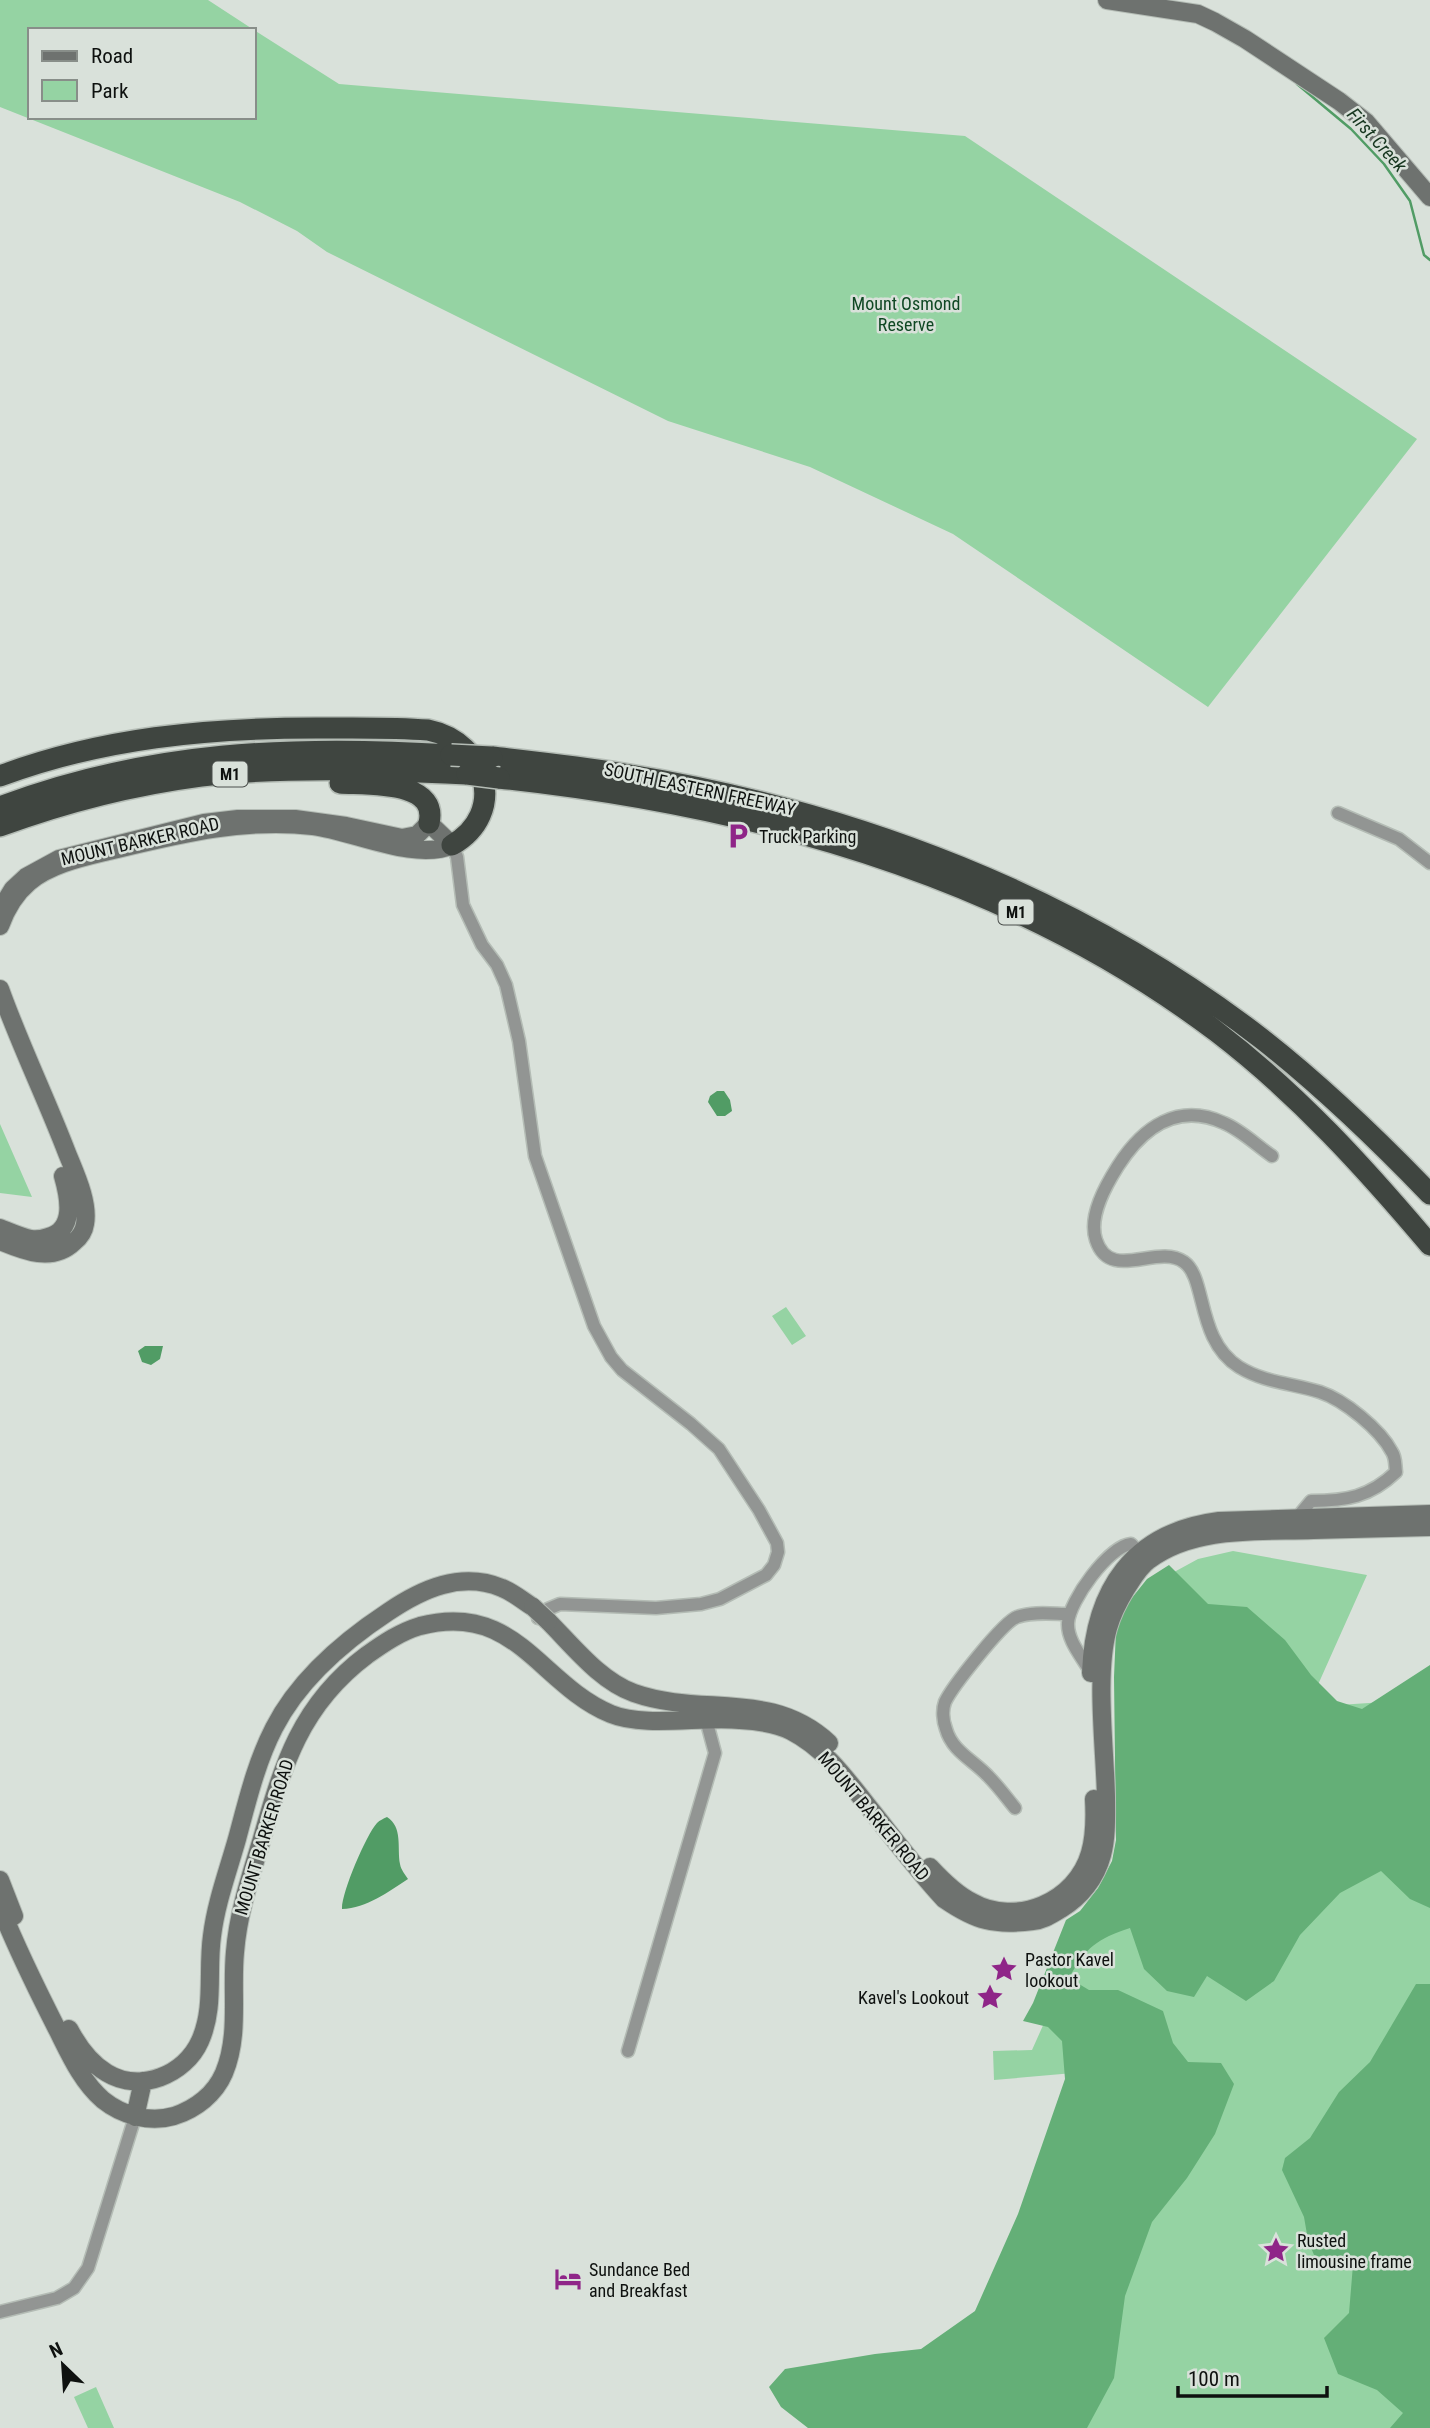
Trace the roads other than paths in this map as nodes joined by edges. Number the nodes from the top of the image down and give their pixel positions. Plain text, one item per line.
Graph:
1 (1107, 0) edge
2 (1430, 197) edge
3 (0, 776) edge
4 (0, 807) edge
5 (1338, 813) dead end
6 (429, 823) junction
7 (0, 826) edge
8 (454, 847) junction
9 (1430, 863) edge
10 (0, 910) edge
11 (0, 926) edge
12 (0, 989) edge
13 (0, 1007) edge
14 (1272, 1156) dead end
15 (1430, 1194) edge
16 (0, 1228) edge
17 (0, 1241) edge
18 (1430, 1245) edge
19 (1430, 1514) edge
20 (1299, 1525) junction
21 (1430, 1527) edge
22 (1144, 1557) junction
23 (1070, 1614) junction
24 (539, 1616) junction
25 (1091, 1673) junction
26 (704, 1712) junction
27 (1015, 1808) dead end
28 (0, 1880) edge
29 (0, 1907) edge
30 (628, 2051) dead end
31 (115, 2077) junction
32 (143, 2081) junction
33 (135, 2117) junction
34 (0, 2312) edge

1 - 2 main road
3 - 8 highway
4 - 15 highway, SOUTH EASTERN FREEWAY / M1, bridge
5 - 9 street
6 - 7 highway
6 - 8 main road
6 - 10 main road, MOUNT BARKER ROAD
7 - 18 highway, SOUTH EASTERN FREEWAY / M1, bridge
8 - 11 main road, MOUNT BARKER ROAD
8 - 24 street
12 - 17 main road
13 - 16 main road
14 - 20 street
19 - 20 main road, MOUNT BARKER ROAD
20 - 21 main road, MOUNT BARKER ROAD
20 - 22 main road, MOUNT BARKER ROAD
22 - 23 street
22 - 25 main road, MOUNT BARKER ROAD
22 - 26 main road, MOUNT BARKER ROAD
23 - 25 street
23 - 27 street
24 - 26 main road, MOUNT BARKER ROAD
24 - 32 main road, MOUNT BARKER ROAD
25 - 26 main road, MOUNT BARKER ROAD
26 - 30 street
26 - 33 main road, MOUNT BARKER ROAD
28 - 31 main road, MOUNT BARKER ROAD
29 - 33 main road
31 - 32 main road, MOUNT BARKER ROAD
31 - 33 main road
32 - 33 main road
33 - 34 street

